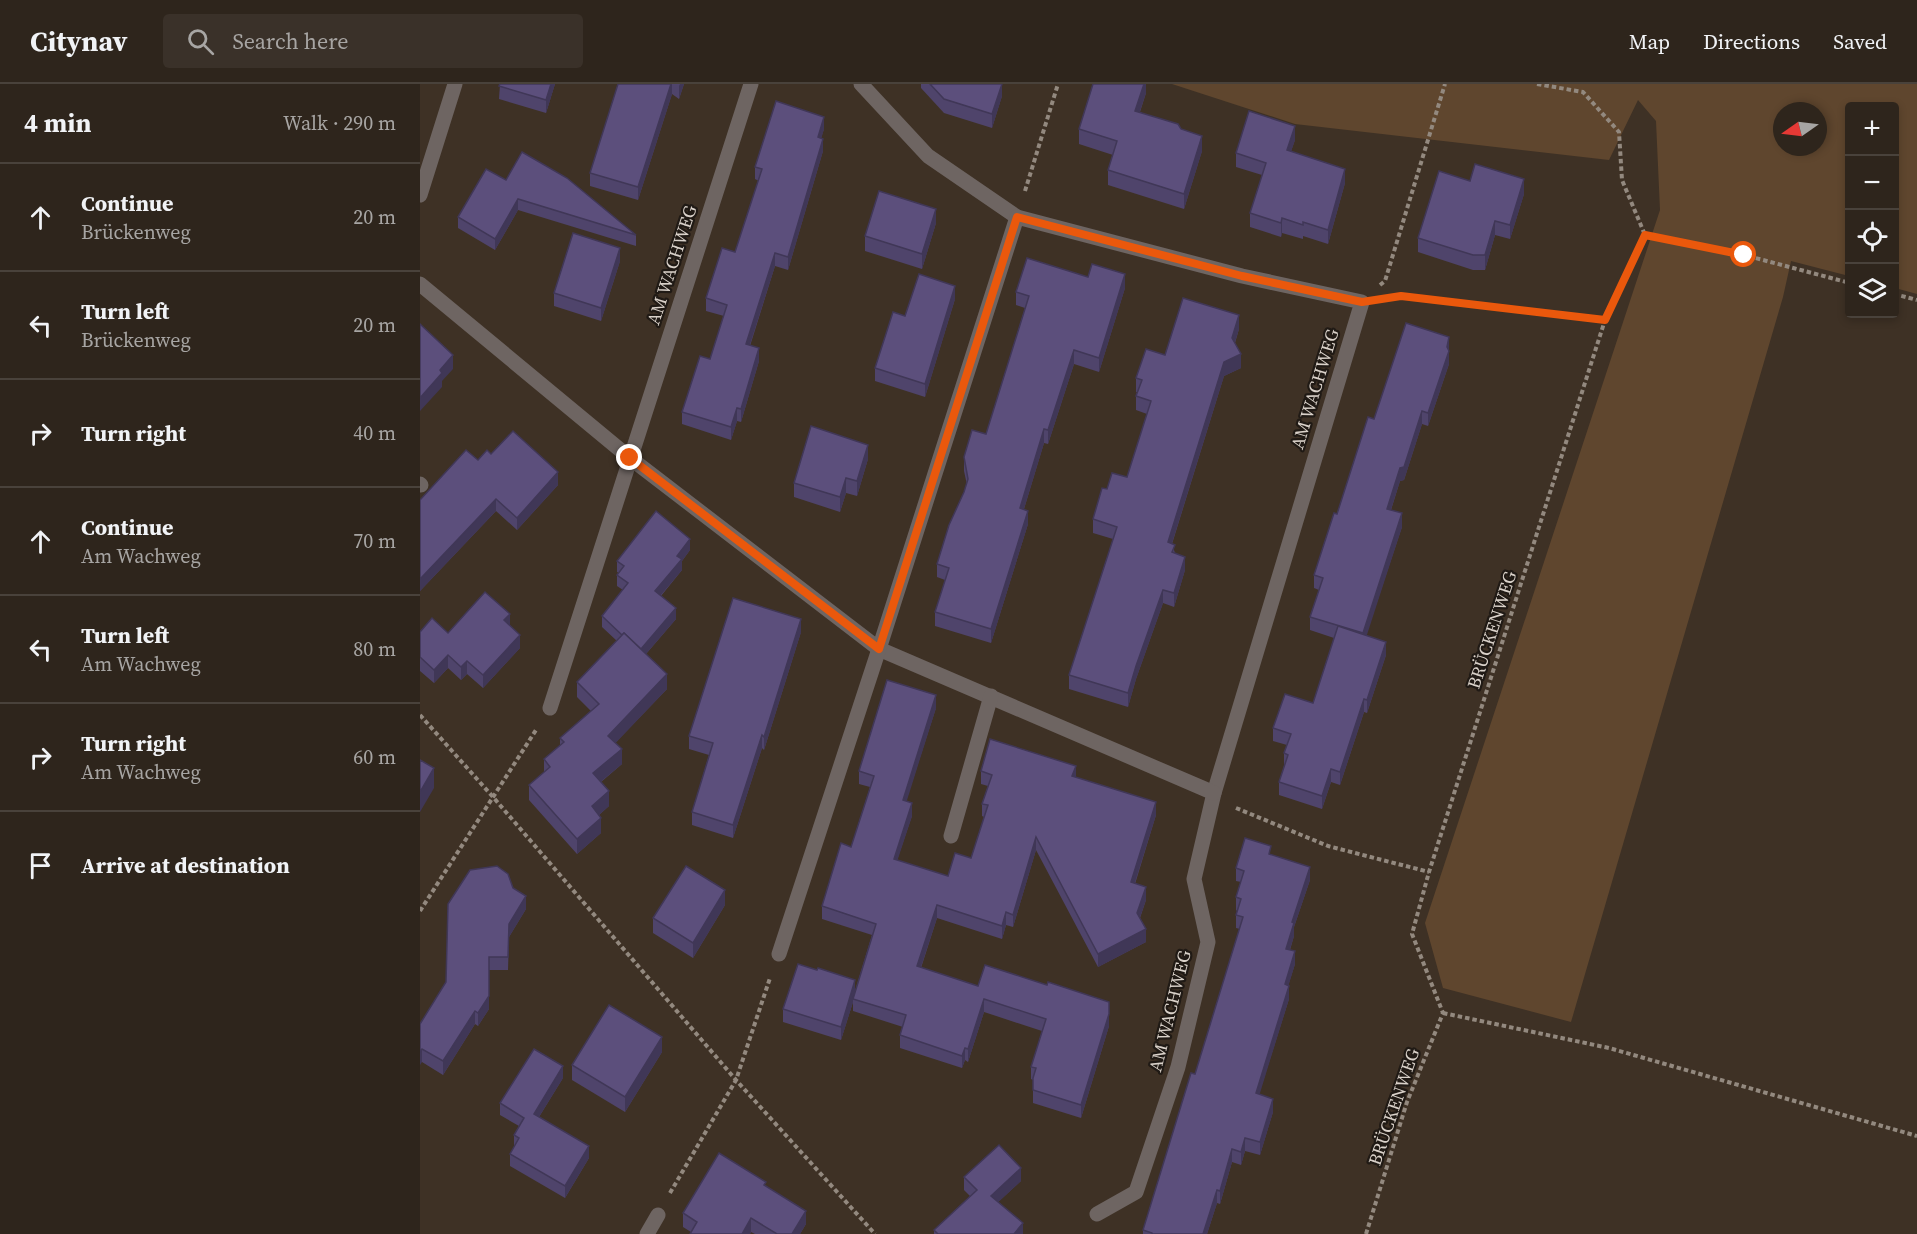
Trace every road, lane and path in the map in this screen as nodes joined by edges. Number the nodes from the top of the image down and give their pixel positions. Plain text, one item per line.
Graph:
1 (455, 84) edge
2 (751, 84) edge
3 (861, 84) edge
4 (1058, 84) edge
5 (1445, 84) edge
6 (1537, 84) edge
7 (420, 195) edge
8 (1017, 217) junction
9 (1645, 235) junction
10 (1845, 282) edge
11 (420, 284) edge
12 (1899, 295) edge
13 (1917, 300) edge
14 (1362, 302) junction
15 (1605, 320) junction
16 (630, 458) junction
17 (879, 649) junction
18 (991, 696) junction
19 (550, 708) joint
20 (420, 715) edge
21 (1214, 793) junction
22 (493, 797) junction
23 (951, 836) dead end
24 (1429, 872) junction
25 (420, 911) edge
26 (779, 954) joint
27 (1443, 1013) junction
28 (736, 1080) junction
29 (1917, 1136) edge
30 (1097, 1214) dead end
31 (658, 1215) joint
32 (646, 1234) edge
33 (874, 1234) edge
34 (1366, 1234) edge

1 - 7 street
2 - 16 street, AM WACHWEG
3 - 8 street
4 - 8 path
5 - 14 path
6 - 9 path
8 - 14 street
8 - 17 street
9 - 10 path
9 - 15 path, BRÜCKENWEG
11 - 16 street
12 - 13 path
14 - 15 path
14 - 21 street, AM WACHWEG
15 - 24 path, BRÜCKENWEG
16 - 17 street
16 - 19 street, AM WACHWEG
17 - 18 street
17 - 26 street
18 - 21 street
18 - 23 street
19 - 22 path
20 - 22 path
21 - 24 path
21 - 30 street, AM WACHWEG
22 - 25 path
22 - 28 path
24 - 27 path, BRÜCKENWEG
26 - 28 path
27 - 29 path
27 - 34 path, BRÜCKENWEG
28 - 31 path
28 - 33 path
31 - 32 street

